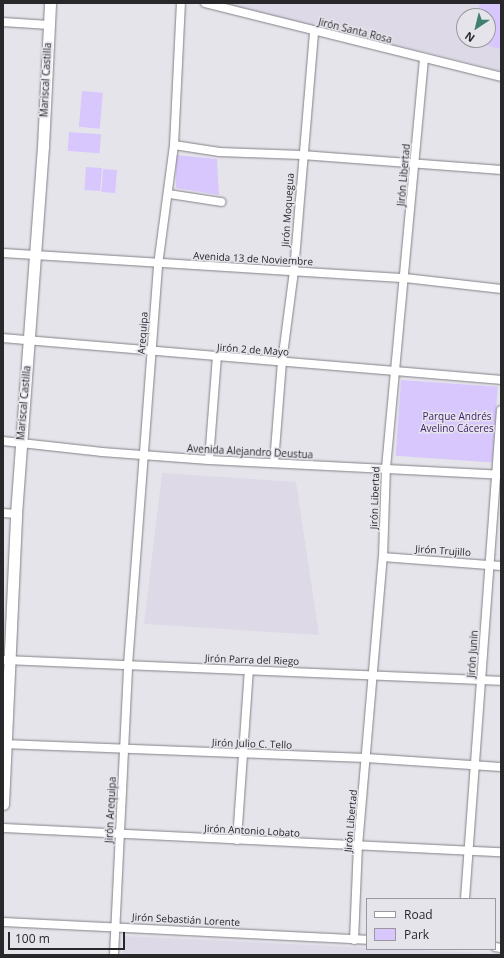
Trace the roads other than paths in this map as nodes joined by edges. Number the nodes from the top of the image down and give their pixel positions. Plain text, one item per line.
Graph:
1 (50, 3) edge
2 (181, 3) edge
3 (205, 3) edge
4 (3, 22) edge
5 (48, 25) junction
6 (314, 31) junction
7 (424, 58) junction
8 (501, 77) edge
9 (174, 145) junction
10 (302, 155) junction
11 (415, 163) junction
12 (501, 170) edge
13 (169, 194) junction
14 (221, 202) dead end
15 (3, 253) edge
16 (34, 255) junction
17 (158, 265) junction
18 (294, 271) junction
19 (405, 278) junction
20 (501, 289) edge
21 (3, 338) edge
22 (29, 340) junction
23 (152, 352) junction
24 (217, 357) junction
25 (282, 362) junction
26 (393, 371) junction
27 (501, 380) edge
28 (501, 410) edge
29 (3, 441) edge
30 (20, 444) junction
31 (144, 456) junction
32 (209, 460) junction
33 (274, 463) junction
34 (386, 468) junction
35 (499, 475) edge
36 (3, 513) edge
37 (16, 514) junction
38 (382, 557) junction
39 (490, 565) junction
40 (501, 566) edge
41 (7, 660) edge
42 (128, 665) junction
43 (249, 670) junction
44 (374, 674) junction
45 (481, 680) junction
46 (501, 681) edge
47 (5, 744) edge
48 (124, 749) junction
49 (243, 754) junction
50 (366, 758) junction
51 (475, 766) junction
52 (501, 767) edge
53 (3, 804) edge
54 (3, 828) edge
55 (120, 835) junction
56 (237, 840) junction
57 (358, 846) junction
58 (468, 850) junction
59 (501, 852) edge
60 (465, 898) edge
61 (3, 922) edge
62 (115, 926) junction
63 (354, 940) junction
64 (366, 940) edge
65 (114, 955) edge

1 - 5 highway, Mariscal Castilla
2 - 9 street, Arequipa
3 - 6 street, Jirón Santa Rosa
4 - 5 street
5 - 16 highway, Mariscal Castilla
6 - 7 street, Jirón Santa Rosa
6 - 10 street, Jirón Moquegua
7 - 8 street, Jirón Santa Rosa
7 - 11 street, Jirón Libertad
9 - 10 street
9 - 13 street, Arequipa
10 - 11 street
10 - 18 street, Jirón Moquegua
11 - 12 street
11 - 19 street, Jirón Libertad
13 - 14 street
13 - 17 street, Arequipa
15 - 16 street, Avenida 13 de Noviembre
16 - 17 street, Avenida 13 de Noviembre
16 - 22 highway, Mariscal Castilla
17 - 18 street, Avenida 13 de Noviembre
17 - 23 street, Arequipa
18 - 19 street, Avenida 13 de Noviembre
18 - 25 street, Jirón Moquegua
19 - 20 street, Avenida 13 de Noviembre
19 - 26 street, Jirón Libertad
21 - 22 street, Jirón 2 de Mayo
22 - 23 street, Jirón 2 de Mayo
22 - 30 highway, Mariscal Castilla
23 - 24 street, Jirón 2 de Mayo
23 - 31 street, Arequipa
24 - 25 street, Jirón 2 de Mayo
24 - 32 street
25 - 26 street, Jirón 2 de Mayo
25 - 33 street, Jirón Moquegua
26 - 27 street, Jirón 2 de Mayo
26 - 34 street, Jirón Libertad
28 - 35 street, Jirón Junín
29 - 30 street, Avenida Alejandro Deustua
30 - 31 street, Avenida Alejandro Deustua
30 - 37 highway, Mariscal Castilla
31 - 32 street, Avenida Alejandro Deustua
31 - 42 street, Arequipa
32 - 33 street, Avenida Alejandro Deustua
33 - 34 street, Avenida Alejandro Deustua
34 - 35 street, Avenida Alejandro Deustua
34 - 38 street, Jirón Libertad
35 - 39 street, Jirón Junín
36 - 37 street
37 - 41 highway, Mariscal Castilla
38 - 39 street, Jirón Trujillo
38 - 44 street, Jirón Libertad
39 - 40 street, Jirón Trujillo
39 - 45 street, Jirón Junín
41 - 42 street, Jirón Parra del Riego
41 - 47 highway, Mariscal Castilla
42 - 43 street, Jirón Parra del Riego
42 - 48 street, Jirón Arequipa
43 - 44 street, Jirón Parra del Riego
43 - 49 street
44 - 45 street, Jirón Parra del Riego
44 - 50 street, Jirón Libertad
45 - 46 street, Jirón Parra del Riego
45 - 51 street, Jirón Junín
47 - 48 street, Jirón Julio C. Tello
47 - 53 highway, Mariscal Castilla
48 - 49 street, Jirón Julio C. Tello
48 - 55 street, Jirón Arequipa
49 - 50 street, Jirón Julio C. Tello
49 - 56 street
50 - 51 street, Jirón Julio C. Tello
50 - 57 street, Jirón Libertad
51 - 52 street, Jirón Julio C. Tello
51 - 58 street, Jirón Junín
54 - 55 street, Jirón Antonio Lobato
55 - 56 street, Jirón Antonio Lobato
55 - 62 street, Jirón Arequipa
56 - 57 street, Jirón Antonio Lobato
57 - 58 street, Jirón Antonio Lobato
57 - 63 street, Jirón Libertad
58 - 59 street, Jirón Antonio Lobato
58 - 60 street, Jirón Junín
61 - 62 street, Jirón Sebastián Lorente
62 - 63 street, Jirón Sebastián Lorente
62 - 65 street, Jirón Arequipa
63 - 64 street, Jirón Sebastián Lorente

